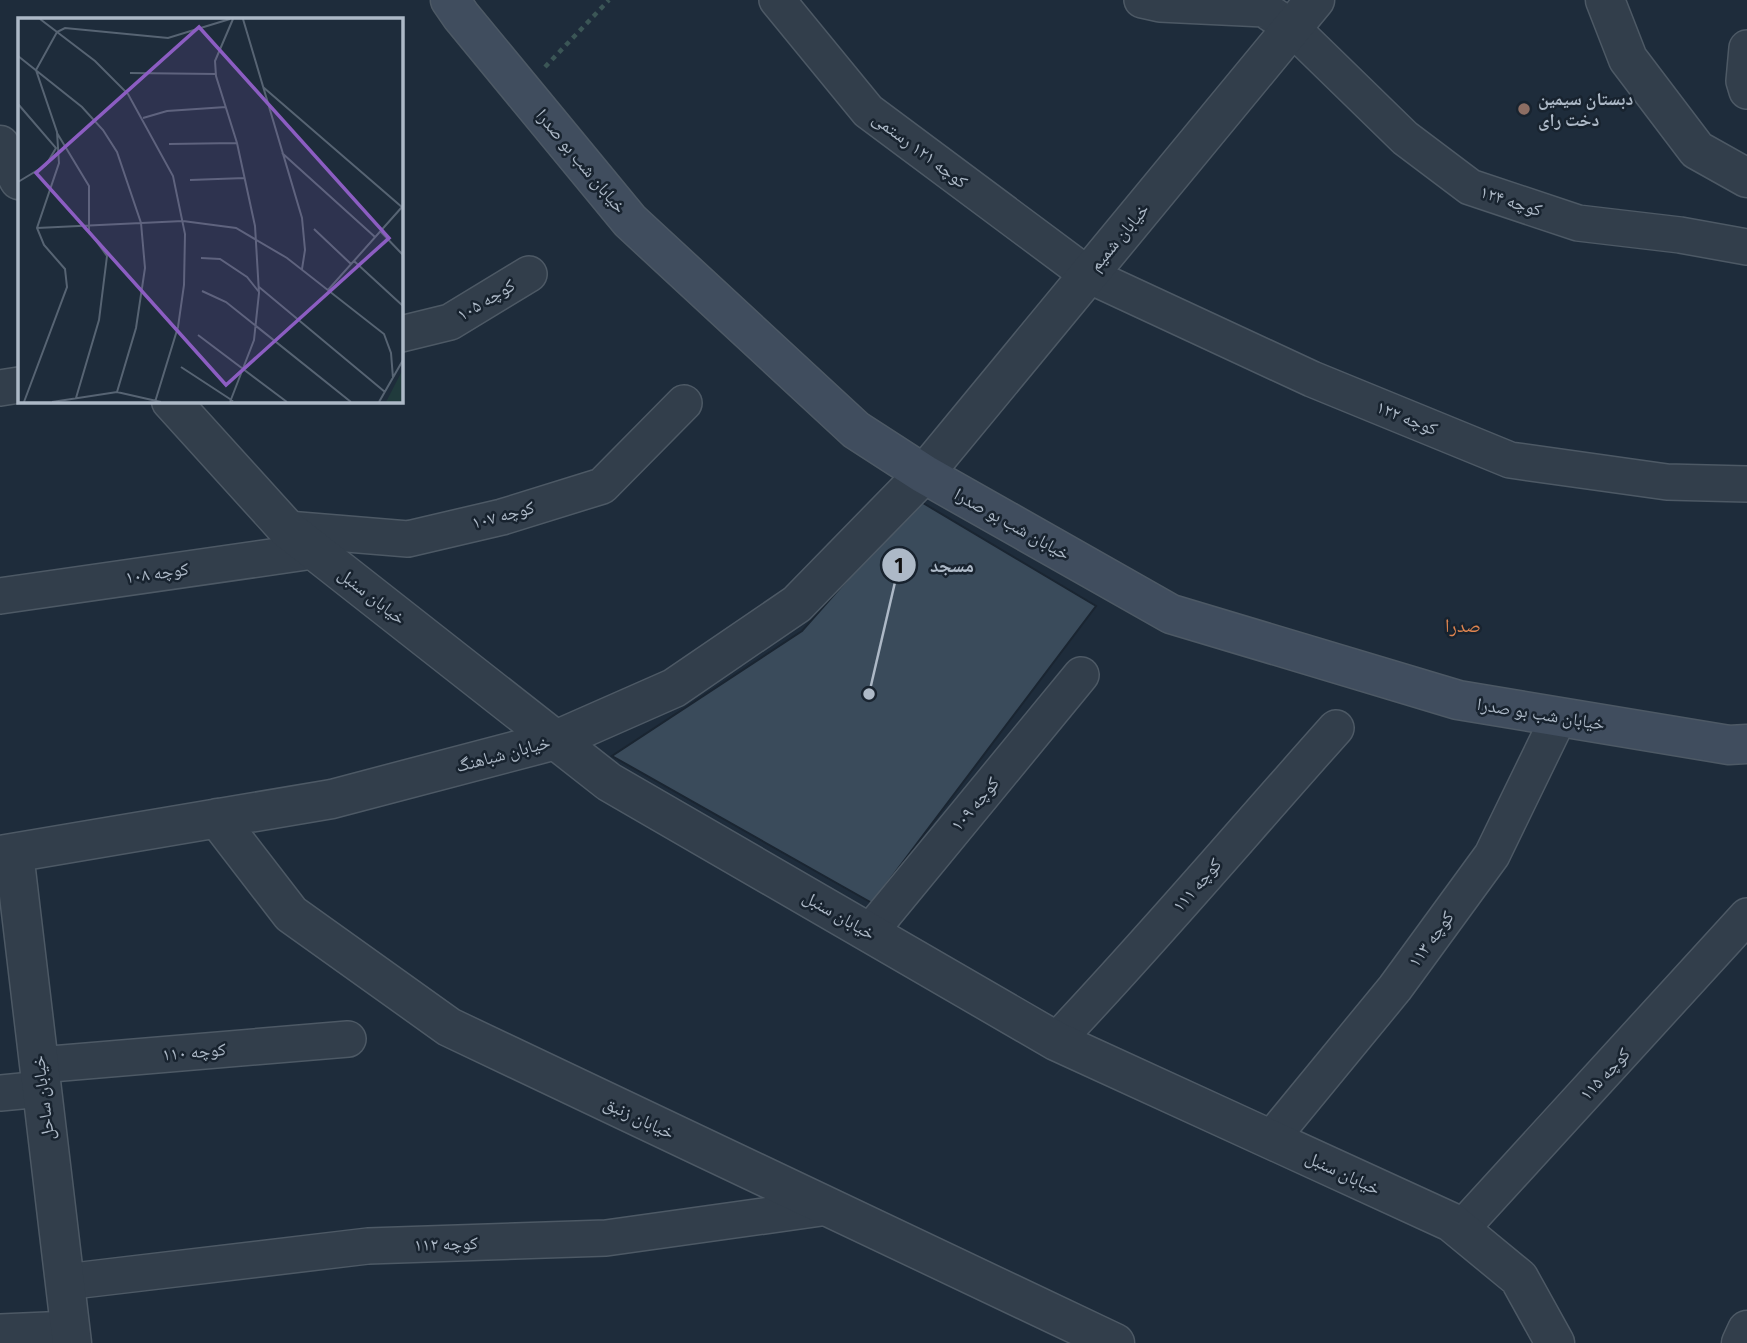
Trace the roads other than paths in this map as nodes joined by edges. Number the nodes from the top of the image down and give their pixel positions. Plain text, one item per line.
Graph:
1 (450, 0) edge
2 (777, 0) edge
3 (1142, 0) edge
4 (1605, 0) edge
5 (1303, 14) edge
6 (1747, 48) edge
7 (1747, 91) edge
8 (1747, 178) edge
9 (1747, 247) edge
10 (529, 274) dead end
11 (1087, 275) junction
12 (402, 334) edge
13 (18, 384) edge
14 (0, 388) edge
15 (172, 402) edge
16 (684, 403) dead end
17 (924, 474) junction
18 (1747, 484) edge
19 (300, 540) junction
20 (0, 596) edge
21 (1081, 675) dead end
22 (1559, 717) junction
23 (1336, 728) dead end
24 (556, 740) junction
25 (1747, 744) edge
26 (217, 818) junction
27 (7, 854) edge
28 (1747, 916) edge
29 (869, 933) junction
30 (348, 1039) dead end
31 (1056, 1041) junction
32 (40, 1077) junction
33 (0, 1093) edge
34 (1270, 1139) junction
35 (828, 1207) junction
36 (1461, 1229) junction
37 (65, 1282) junction
38 (1747, 1330) edge
39 (0, 1332) edge
40 (71, 1336) edge
41 (1115, 1343) edge
42 (1555, 1343) edge
43 (1741, 1343) edge

1 - 17 main road, خیابان شب بو صدرا
2 - 11 street, کوچه ۱۲۱ رستمی
3 - 5 street, کوچه ۱۲۴
4 - 8 street
5 - 9 street, کوچه ۱۲۴
5 - 11 street, خیابان شمیم
6 - 7 street
10 - 12 street, کوچه ۱۰۵
11 - 17 street, خیابان شمیم
11 - 18 street, کوچه ۱۲۲
13 - 14 street
15 - 19 street, خیابان سنبل
16 - 19 street, کوچه ۱۰۷
17 - 22 main road, خیابان شب بو صدرا
17 - 24 street, خیابان شباهنگ
19 - 20 street, کوچه ۱۰۸
19 - 24 street, خیابان سنبل
21 - 29 street, کوچه ۱۰۹
22 - 25 main road, خیابان شب بو صدرا
22 - 34 street, کوچه ۱۱۳
23 - 31 street, کوچه ۱۱۱
24 - 26 street, خیابان شباهنگ
24 - 29 street, خیابان سنبل
26 - 27 street, خیابان شباهنگ
26 - 35 street, خیابان زنبق
27 - 32 street, خیابان ساحل
28 - 36 street, کوچه ۱۱۵
29 - 31 street, خیابان سنبل
30 - 32 street, کوچه ۱۱۰
31 - 34 street, خیابان سنبل
32 - 33 street, کوچه ۱۱۰
32 - 37 street, خیابان ساحل
34 - 36 street, خیابان سنبل
35 - 37 street, کوچه ۱۱۲
35 - 41 street, خیابان زنبق
36 - 42 street, خیابان سنبل
37 - 40 street, خیابان ساحل
38 - 43 street
39 - 40 street

